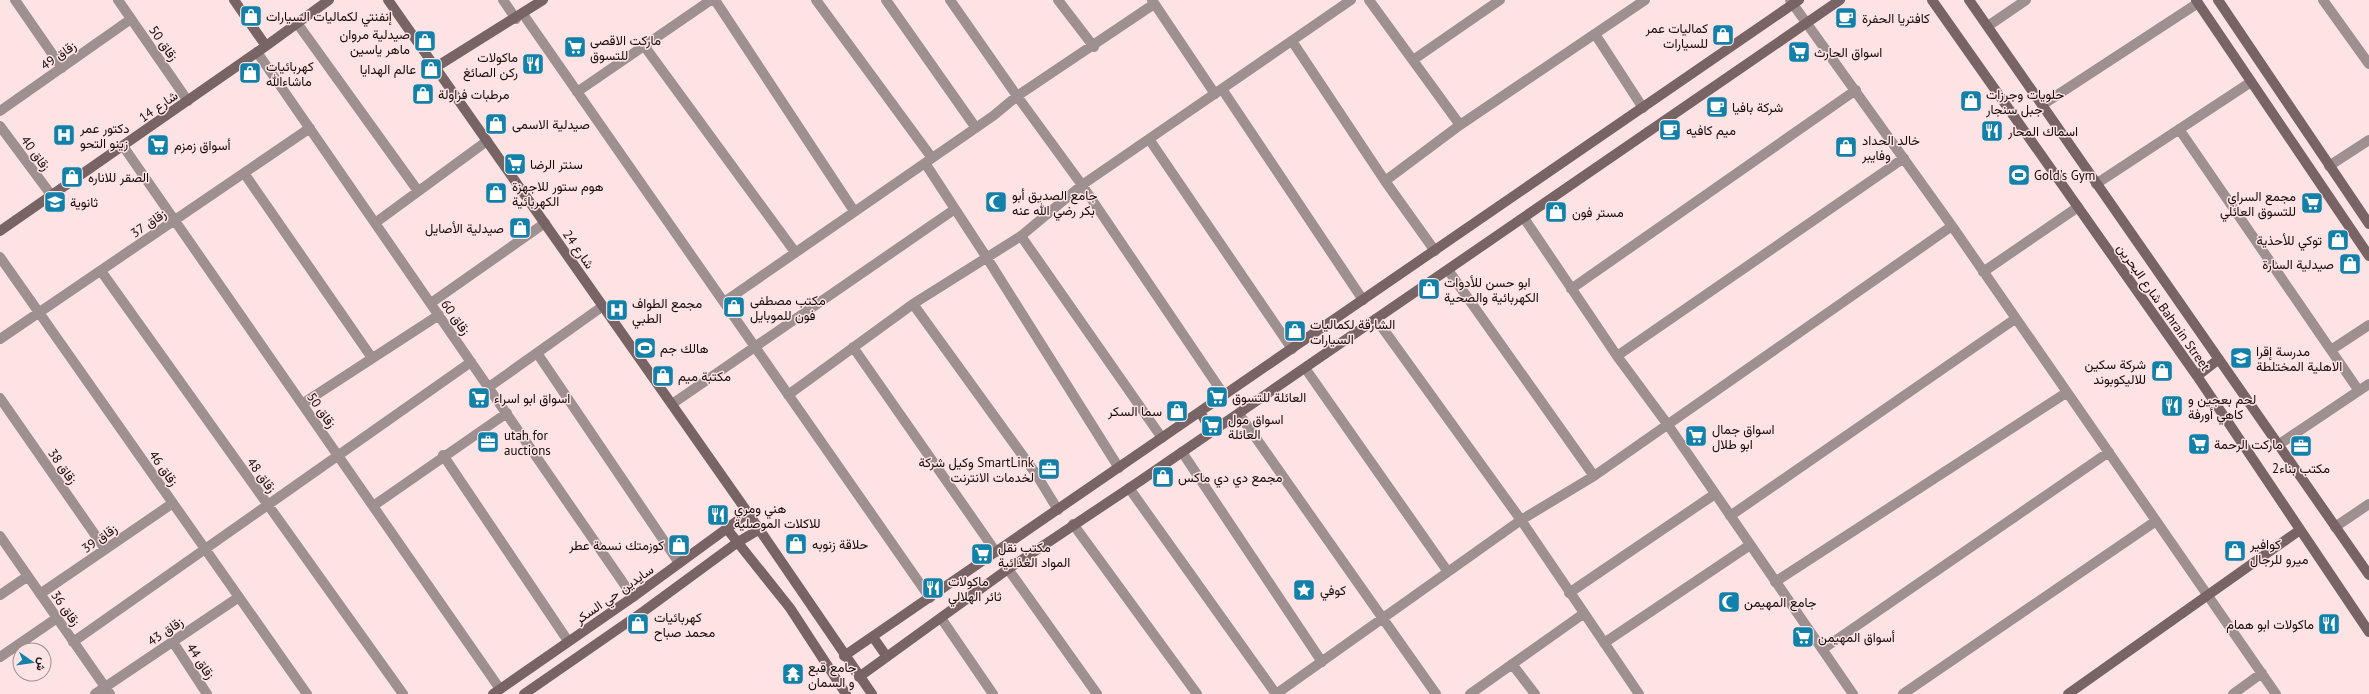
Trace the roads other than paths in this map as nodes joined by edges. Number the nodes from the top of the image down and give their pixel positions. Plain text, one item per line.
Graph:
1 (15, 0) edge
2 (118, 0) edge
3 (234, 0) edge
4 (388, 0) edge
5 (503, 0) edge
6 (543, 0) edge
7 (711, 0) edge
8 (715, 0) edge
9 (816, 0) edge
10 (886, 0) edge
11 (950, 0) edge
12 (1058, 0) edge
13 (1351, 0) edge
14 (1369, 0) edge
15 (1500, 0) edge
16 (1646, 0) edge
17 (1840, 0) edge
18 (1932, 0) edge
19 (1970, 0) edge
20 (2026, 0) edge
21 (2218, 0) edge
22 (2323, 0) edge
23 (326, 1) edge
24 (1794, 1) edge
25 (1153, 2) edge
26 (2197, 2) edge
27 (520, 16) junction
28 (131, 19) junction
29 (1806, 23) junction
30 (297, 24) junction
31 (1988, 26) junction
32 (1595, 34) junction
33 (1292, 40) junction
34 (644, 47) junction
35 (1094, 47) junction
36 (262, 49) junction
37 (1413, 60) junction
38 (2369, 64) edge
39 (436, 67) junction
40 (62, 68) junction
41 (2251, 82) junction
42 (1856, 90) junction
43 (578, 92) junction
44 (1218, 92) junction
45 (1017, 96) junction
46 (188, 101) junction
47 (2042, 105) junction
48 (1643, 108) junction
49 (0, 111) edge
50 (1460, 125) junction
51 (0, 126) edge
52 (310, 128) junction
53 (976, 128) junction
54 (2179, 129) junction
55 (1149, 139) junction
56 (2369, 140) edge
57 (487, 141) junction
58 (123, 146) junction
59 (1904, 158) junction
60 (928, 161) junction
61 (2329, 166) junction
62 (244, 173) junction
63 (1385, 181) junction
64 (2096, 184) junction
65 (1082, 185) junction
66 (418, 191) junction
67 (52, 196) junction
68 (2078, 207) junction
69 (955, 209) junction
70 (854, 211) junction
71 (1524, 218) junction
72 (175, 220) junction
73 (375, 223) junction
74 (545, 223) junction
75 (2369, 224) edge
76 (1952, 226) junction
77 (0, 231) edge
78 (1021, 236) junction
79 (1435, 251) junction
80 (795, 252) junction
81 (2369, 256) edge
82 (0, 257) edge
83 (987, 258) junction
84 (1448, 270) junction
85 (101, 271) junction
86 (1983, 272) junction
87 (1571, 289) junction
88 (1363, 300) junction
89 (724, 302) junction
90 (431, 303) junction
91 (913, 304) junction
92 (603, 306) junction
93 (39, 313) junction
94 (439, 315) junction
95 (1376, 319) junction
96 (2015, 319) junction
97 (2369, 325) edge
98 (0, 339) edge
99 (755, 347) junction
100 (853, 347) junction
101 (1292, 349) junction
102 (2331, 350) junction
103 (537, 353) junction
104 (1617, 356) junction
105 (372, 358) junction
106 (2219, 359) junction
107 (471, 362) junction
108 (1305, 368) junction
109 (2196, 376) junction
110 (2369, 384) edge
111 (488, 387) junction
112 (2359, 391) junction
113 (2066, 393) junction
114 (788, 395) junction
115 (1224, 395) junction
116 (0, 398) edge
117 (302, 404) junction
118 (672, 404) junction
119 (1200, 412) junction
120 (507, 413) junction
121 (1239, 414) junction
122 (1668, 425) junction
123 (1212, 432) junction
124 (1162, 438) junction
125 (2278, 445) junction
126 (1182, 452) junction
127 (2109, 452) junction
128 (338, 455) junction
129 (443, 456) junction
130 (1119, 468) junction
131 (1594, 476) junction
132 (1129, 488) junction
133 (1715, 494) junction
134 (173, 503) junction
135 (2369, 504) edge
136 (268, 505) junction
137 (373, 506) junction
138 (1058, 510) junction
139 (748, 513) junction
140 (1730, 516) junction
141 (1521, 520) junction
142 (2156, 522) junction
143 (1073, 524) junction
144 (2335, 527) junction
145 (727, 528) junction
146 (760, 529) junction
147 (2300, 530) junction
148 (0, 536) edge
149 (738, 542) junction
150 (1750, 545) junction
151 (105, 549) junction
152 (205, 549) junction
153 (996, 552) junction
154 (679, 562) junction
155 (1008, 569) junction
156 (1448, 572) junction
157 (2369, 575) edge
158 (28, 576) junction
159 (1775, 582) junction
160 (1570, 593) junction
161 (40, 594) junction
162 (0, 595) edge
163 (2209, 596) junction
164 (239, 597) junction
165 (633, 597) junction
166 (930, 598) junction
167 (1583, 614) junction
168 (57, 618) junction
169 (941, 618) junction
170 (1384, 618) junction
171 (2369, 632) edge
172 (873, 637) junction
173 (568, 641) junction
174 (73, 642) junction
175 (173, 642) junction
176 (1604, 643) junction
177 (1823, 649) junction
178 (844, 656) junction
179 (0, 657) edge
180 (887, 657) junction
181 (1322, 662) junction
182 (1512, 664) junction
183 (2262, 673) junction
184 (860, 677) junction
185 (107, 690) edge
186 (496, 691) edge
187 (95, 694) edge
188 (207, 694) edge
189 (307, 694) edge
190 (403, 694) edge
191 (524, 694) edge
192 (846, 694) edge
193 (872, 694) edge
194 (993, 694) edge
195 (1097, 694) edge
196 (1197, 694) edge
197 (1276, 694) edge
198 (1436, 694) edge
199 (1470, 694) edge
200 (1535, 694) edge
201 (1639, 694) edge
202 (1853, 694) edge
203 (1903, 694) edge
204 (2068, 694) edge
205 (2233, 694) edge
206 (2276, 694) edge

1 - 40 street
2 - 28 street, زقاق 50
3 - 36 street
4 - 39 street, شارع 24
5 - 27 street
6 - 27 street
7 - 34 street
8 - 70 street
9 - 60 street
10 - 53 street
11 - 45 street
12 - 35 street
13 - 33 street
14 - 37 street
15 - 37 street
16 - 32 street
17 - 29 street
18 - 68 street, شارع البحرين Bahrain Street
19 - 31 street, شارع البحرين Bahrain Street
20 - 31 street
21 - 61 street
22 - 38 street
23 - 30 street, شارع 14
24 - 29 street
24 - 48 street
25 - 35 street
25 - 44 street
26 - 41 street
26 - 47 street
27 - 39 street
27 - 43 street
28 - 40 street, زقاق 49
28 - 46 street, زقاق 50
29 - 42 street
29 - 71 street
30 - 36 street, شارع 14
30 - 66 street
31 - 47 street, شارع البحرين Bahrain Street
32 - 48 street
32 - 50 street
33 - 44 street
33 - 63 street
34 - 43 street
34 - 80 street
35 - 45 street
36 - 46 street, شارع 14
36 - 52 street, زقاق 60
37 - 50 street
39 - 57 street, شارع 24
40 - 49 street, زقاق 49
41 - 54 street
41 - 81 street
42 - 59 street
42 - 87 street
43 - 89 street
44 - 55 street
44 - 88 street
45 - 53 street
45 - 65 street
46 - 58 street, شارع 14
47 - 64 street, شارع البحرين Bahrain Street
48 - 79 street
50 - 63 street
51 - 67 street, زقاق 40
52 - 62 street, زقاق 37
52 - 73 street, زقاق 60
53 - 60 street
54 - 64 street
54 - 102 street
55 - 65 street
55 - 101 street
56 - 61 street
57 - 66 street
57 - 74 street, شارع 24
58 - 67 street, شارع 14
58 - 72 street, زقاق 50
59 - 76 street
59 - 104 street
60 - 69 street
60 - 70 street
61 - 75 street
62 - 72 street, زقاق 37
62 - 105 street
63 - 79 street
64 - 106 street, شارع البحرين Bahrain Street
65 - 78 street
65 - 115 street
66 - 73 street
67 - 77 street, شارع 14
68 - 86 street
68 - 109 street, شارع البحرين Bahrain Street
69 - 83 street
69 - 99 street
70 - 80 street
71 - 84 street
71 - 87 street
72 - 85 street, زقاق 37
72 - 117 street, زقاق 50
73 - 90 street, زقاق 60
74 - 90 street
74 - 92 street, شارع 24
76 - 86 street
76 - 122 street
78 - 83 street
78 - 124 street
79 - 88 street
80 - 89 street
82 - 93 street, زقاق 46
83 - 91 street
83 - 130 street
84 - 95 street
84 - 131 street
85 - 93 street, زقاق 37
85 - 136 street, زقاق 48
86 - 96 street
87 - 104 street
88 - 101 street
89 - 99 street
90 - 94 street, زقاق 60
91 - 100 street
91 - 138 street
92 - 103 street
92 - 118 street, شارع 24
93 - 98 street, زقاق 37
93 - 134 street, زقاق 46
94 - 105 street
94 - 107 street, زقاق 60
95 - 108 street
95 - 141 street
96 - 113 street
96 - 140 street
97 - 102 street
99 - 114 street
99 - 118 street
100 - 114 street
100 - 153 street
101 - 115 street
102 - 112 street
103 - 111 street
103 - 154 street
104 - 122 street
105 - 117 street
106 - 109 street
106 - 125 street, شارع البحرين Bahrain Street
107 - 111 street, زقاق 60
107 - 128 street
108 - 121 street
108 - 156 street
109 - 147 street, شارع البحرين Bahrain Street
110 - 112 street
111 - 120 street, زقاق 60
112 - 125 street
113 - 127 street
113 - 159 street
114 - 166 street
115 - 119 street
116 - 151 street, زقاق 38
117 - 128 street, زقاق 50
118 - 139 street, شارع 24
119 - 123 street
119 - 124 street
120 - 129 street
120 - 165 street, زقاق 60
121 - 123 street
121 - 170 street
122 - 131 street
122 - 133 street
123 - 126 street
124 - 130 street
125 - 144 street, شارع البحرين Bahrain Street
126 - 132 street
126 - 181 street
127 - 142 street
127 - 177 street
128 - 136 street
128 - 137 street, زقاق 50
129 - 137 street
129 - 173 street
130 - 138 street
131 - 141 street
132 - 143 street
132 - 197 street
133 - 140 street
133 - 160 street
134 - 151 street, زقاق 39
134 - 152 street, زقاق 46
135 - 144 street
136 - 152 street
136 - 190 street, زقاق 48
137 - 186 street, زقاق 50
138 - 153 street
139 - 145 street, سايدين حي السكر
139 - 146 street, شارع 24
140 - 150 street
141 - 156 street
141 - 160 street
142 - 163 street
142 - 203 street
143 - 155 street
143 - 196 street
144 - 157 street, شارع البحرين Bahrain Street
145 - 149 street
145 - 154 street, سايدين حي السكر
146 - 149 street
146 - 178 street, شارع 24
147 - 163 street
147 - 171 street, شارع البحرين Bahrain Street
148 - 158 street, زقاق 36
149 - 191 street
149 - 192 street
150 - 159 street
150 - 176 street
151 - 161 street, زقاق 39
152 - 164 street, زقاق 46
152 - 174 street
153 - 166 street
154 - 165 street, سايدين حي السكر
155 - 169 street
155 - 195 street
156 - 170 street
158 - 161 street, زقاق 36
158 - 162 street
159 - 177 street
160 - 167 street
161 - 168 street, زقاق 36
163 - 183 street
163 - 204 street
164 - 175 street, زقاق 43
164 - 189 street, زقاق 46
165 - 173 street, سايدين حي السكر
166 - 172 street
167 - 176 street
167 - 182 street
168 - 174 street, زقاق 36
168 - 179 street
169 - 180 street
169 - 194 street
170 - 181 street
170 - 198 street
172 - 178 street
172 - 180 street
173 - 186 street, سايدين حي السكر
174 - 185 street, زقاق 36
175 - 185 street, زقاق 43
175 - 188 street, زقاق 44
176 - 201 street
177 - 202 street
178 - 184 street, شارع 24
180 - 184 street
181 - 197 street
182 - 199 street
182 - 200 street
183 - 205 street
183 - 206 street
184 - 193 street, شارع 24
185 - 187 street, زقاق 43

